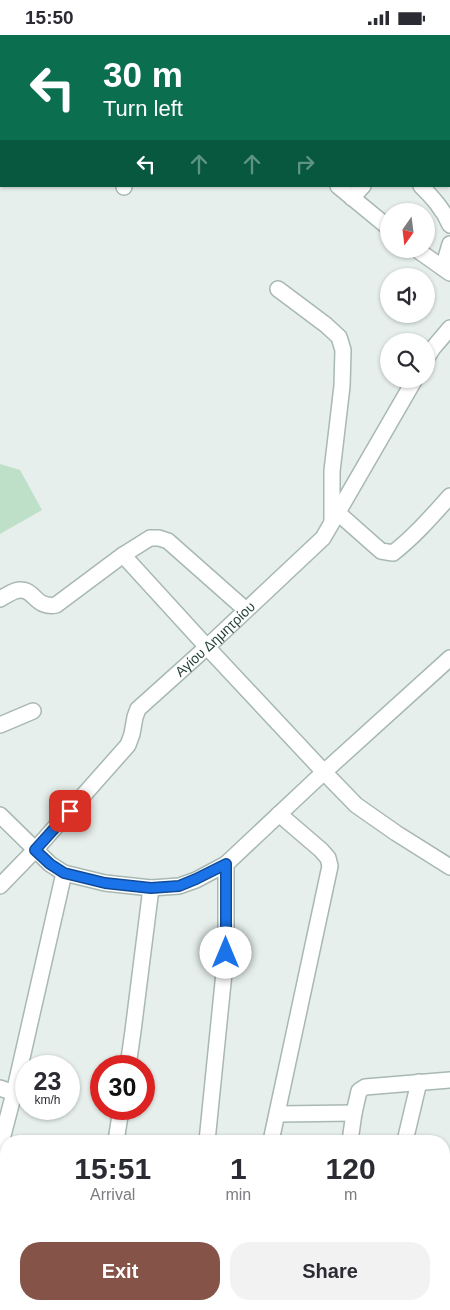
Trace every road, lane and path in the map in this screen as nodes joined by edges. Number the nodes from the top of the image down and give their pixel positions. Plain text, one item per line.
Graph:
1 (339, 187) edge
2 (362, 187) edge
3 (422, 187) edge
4 (352, 198) junction
5 (380, 221) edge
6 (450, 225) edge
7 (450, 244) edge
8 (429, 258) edge
9 (447, 271) edge
10 (278, 289) dead end
11 (450, 328) edge
12 (435, 346) edge
13 (410, 388) edge
14 (450, 496) edge
15 (335, 518) junction
16 (123, 555) junction
17 (0, 599) edge
18 (246, 610) junction
19 (207, 647) junction
20 (450, 658) edge
21 (33, 711) dead end
22 (0, 725) edge
23 (324, 772) junction
24 (279, 814) junction
25 (0, 815) edge
26 (35, 850) junction
27 (226, 864) junction
28 (450, 867) edge
29 (64, 873) junction
30 (0, 886) edge
31 (151, 888) junction
32 (130, 1055) edge
33 (450, 1080) edge
34 (419, 1082) junction
35 (7, 1091) edge
36 (354, 1113) junction
37 (278, 1115) junction
38 (119, 1120) edge
39 (2, 1135) edge
40 (117, 1135) edge
41 (208, 1135) edge
42 (273, 1135) edge
43 (351, 1135) edge
44 (406, 1135) edge

1 - 4 street
2 - 4 street
3 - 6 street
4 - 5 street
7 - 9 street
8 - 9 street
10 - 15 street
11 - 12 street
13 - 15 street, Αγίου Δημητρίου
14 - 15 street
15 - 18 street, Αγίου Δημητρίου
16 - 17 street
16 - 18 street
16 - 19 street
18 - 19 street, Αγίου Δημητρίου
19 - 23 street
19 - 26 street, Αγίου Δημητρίου
20 - 23 street
21 - 22 street
23 - 24 street
23 - 28 street
24 - 27 street
24 - 37 street
25 - 26 street
26 - 29 street
26 - 30 street, Αγίου Δημητρίου
27 - 31 street
27 - 41 street
29 - 31 street
29 - 35 street
31 - 32 street
33 - 34 street
34 - 36 street
34 - 44 street
35 - 39 street
36 - 37 street
36 - 43 street
37 - 42 street
38 - 40 street

